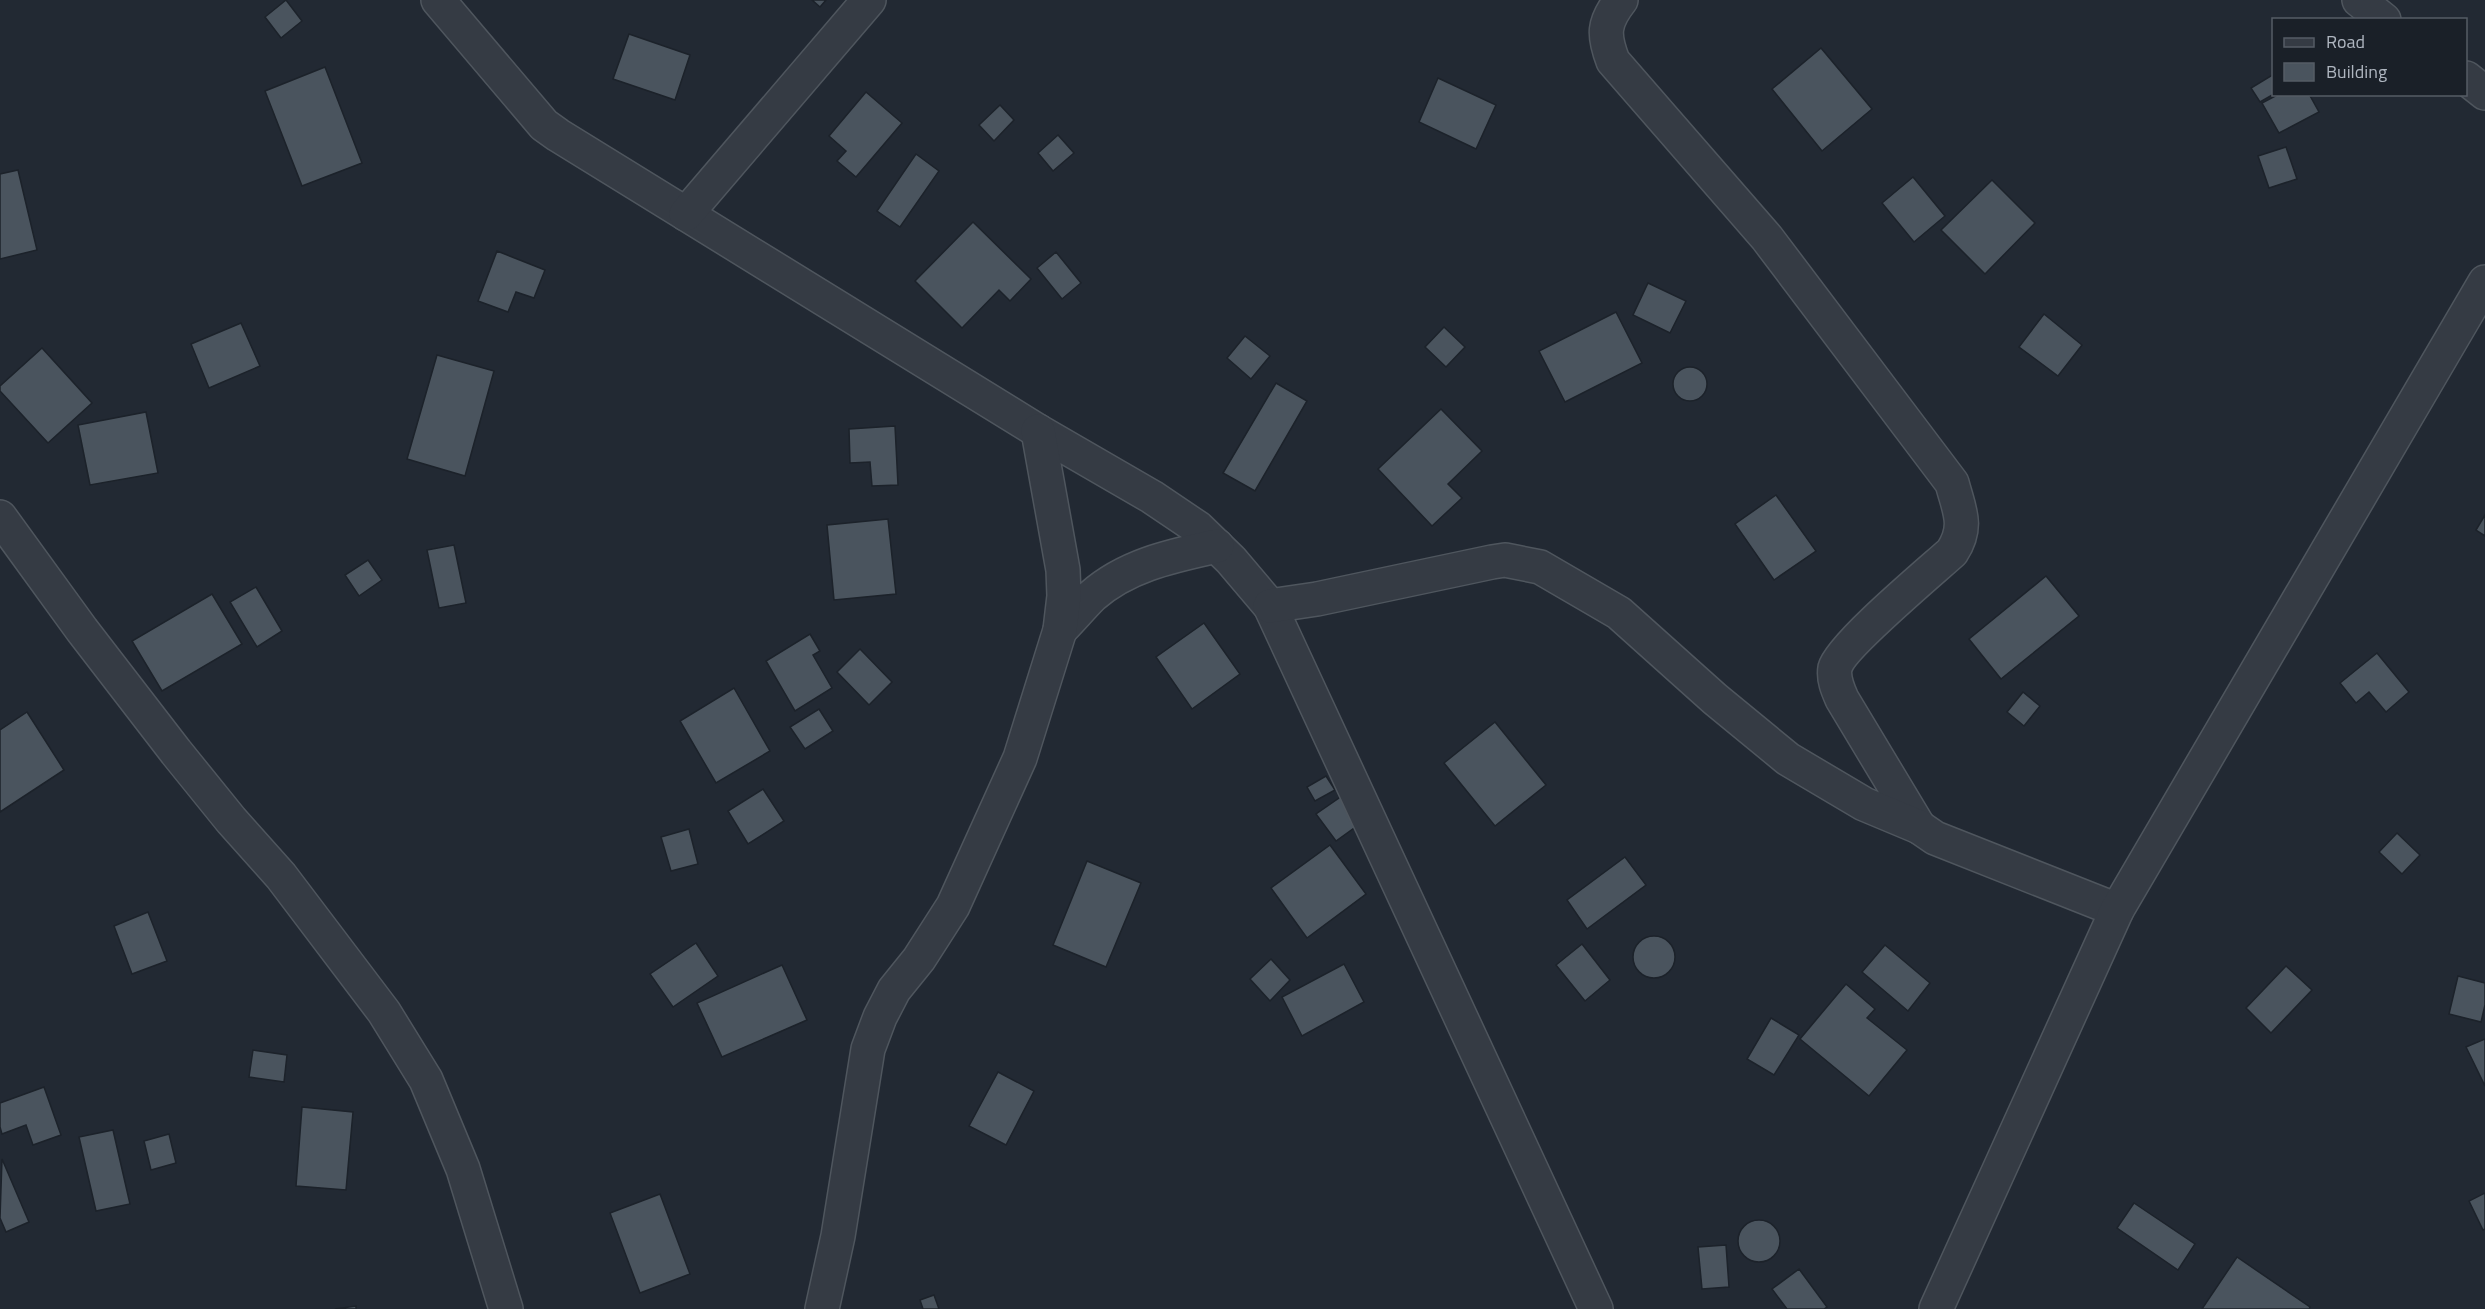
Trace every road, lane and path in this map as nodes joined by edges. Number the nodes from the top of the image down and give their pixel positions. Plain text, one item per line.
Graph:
1 (869, 0) edge
2 (1621, 0) edge
3 (2359, 0) edge
4 (441, 2) edge
5 (2382, 18) edge
6 (2467, 79) edge
7 (2485, 93) edge
8 (686, 214) junction
9 (2485, 282) edge
10 (1038, 431) junction
11 (0, 517) edge
12 (1217, 546) junction
13 (1270, 606) junction
14 (1060, 630) junction
15 (1919, 827) junction
16 (2117, 910) junction
17 (506, 1309) edge
18 (822, 1309) edge
19 (1594, 1309) edge
20 (1936, 1309) edge

1 - 8 street
2 - 15 street
3 - 5 street
4 - 8 street
6 - 7 street
8 - 10 street
9 - 16 street
10 - 12 street
10 - 14 street
11 - 17 street
12 - 13 street
12 - 14 street
13 - 15 street
13 - 19 street
14 - 18 street
15 - 16 street
16 - 20 street

